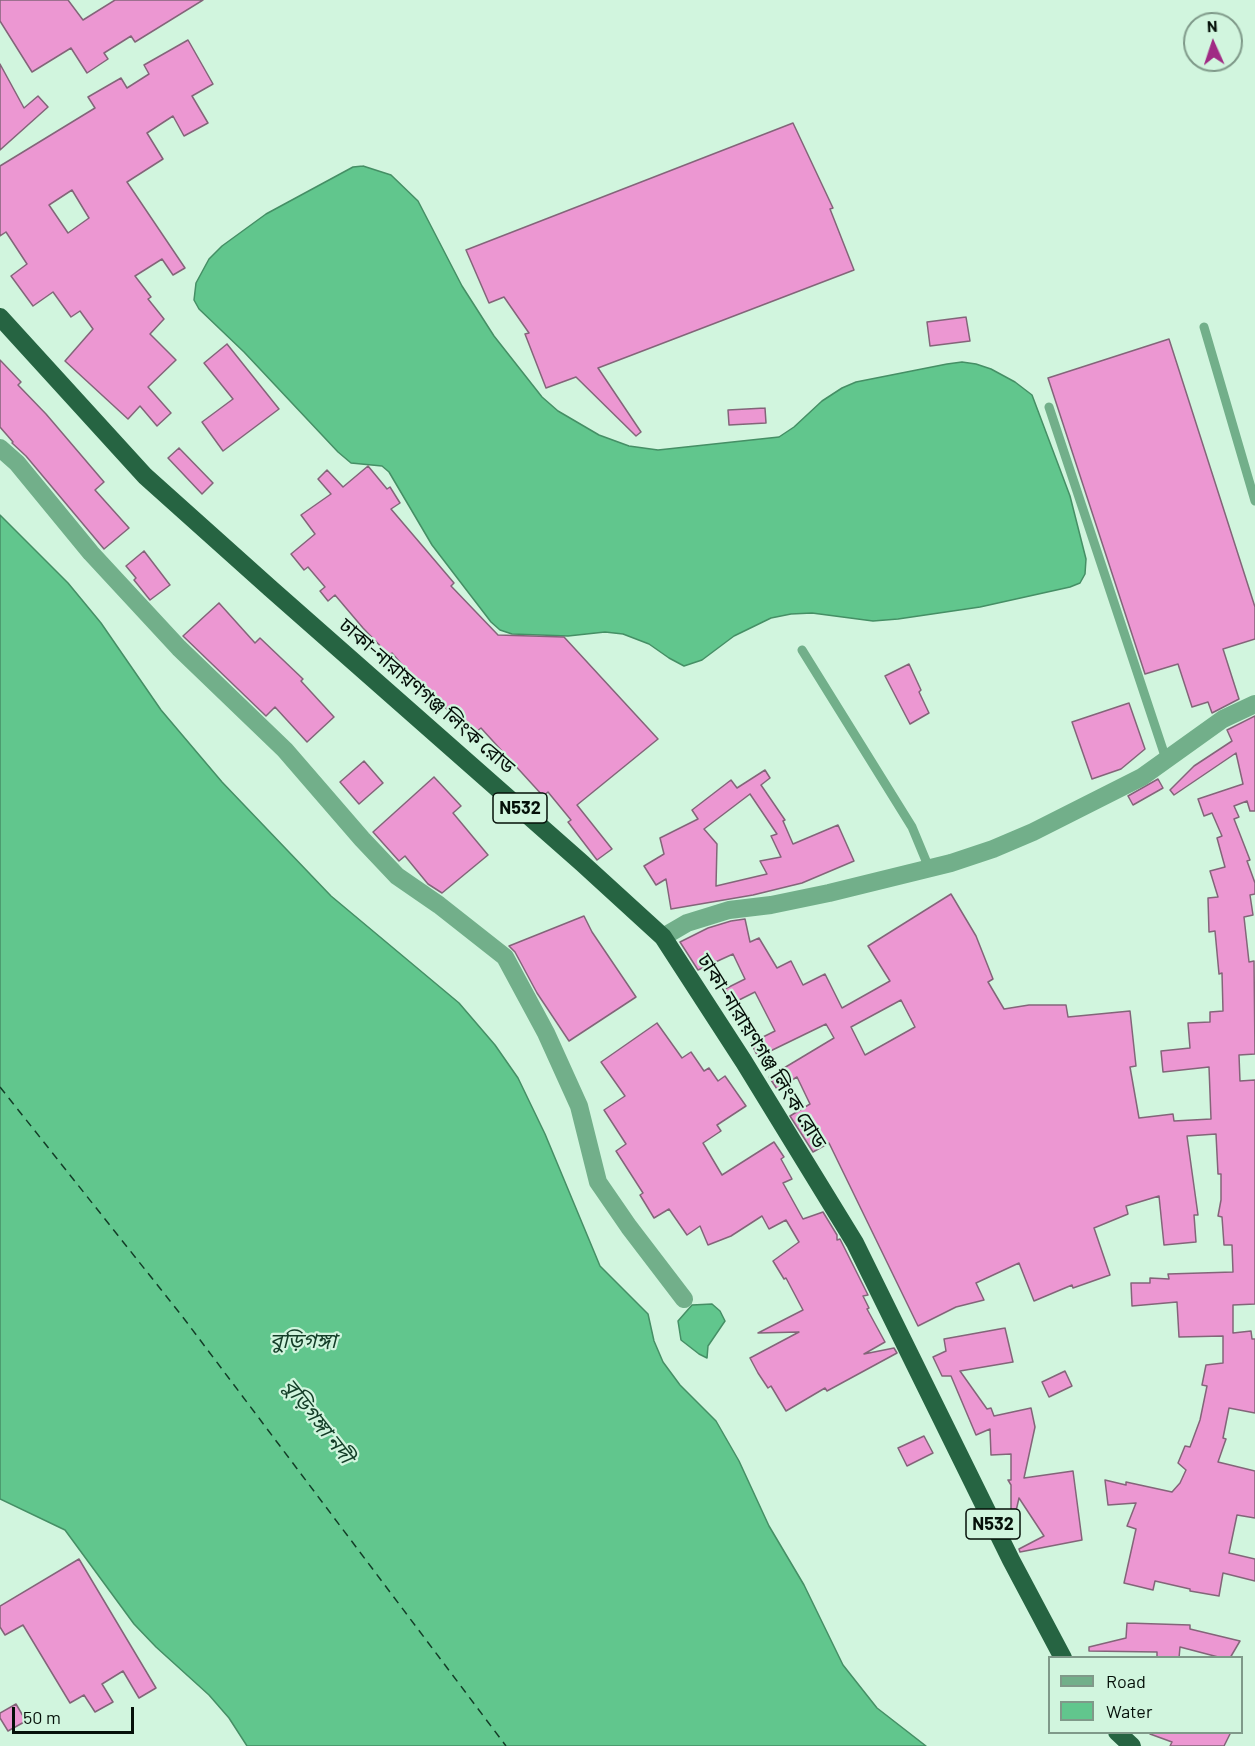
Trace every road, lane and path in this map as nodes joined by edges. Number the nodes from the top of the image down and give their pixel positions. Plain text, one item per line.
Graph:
1 (0, 317) edge
2 (1204, 327) dead end
3 (1049, 407) dead end
4 (0, 448) edge
5 (1255, 501) edge
6 (802, 650) dead end
7 (1255, 704) edge
8 (1166, 759) junction
9 (929, 868) junction
10 (663, 937) junction
11 (684, 1299) dead end
12 (1062, 1656) edge
13 (1119, 1734) edge
14 (1132, 1746) edge

1 - 10 highway, ঢাকা-নারায়ণগঞ্জ লিংক রোড / N532
2 - 5 lane
3 - 8 lane
4 - 11 street
6 - 9 lane
7 - 8 street
8 - 9 street
9 - 10 street
10 - 12 highway, ঢাকা-নারায়ণগঞ্জ লিংক রোড / N532
13 - 14 highway

